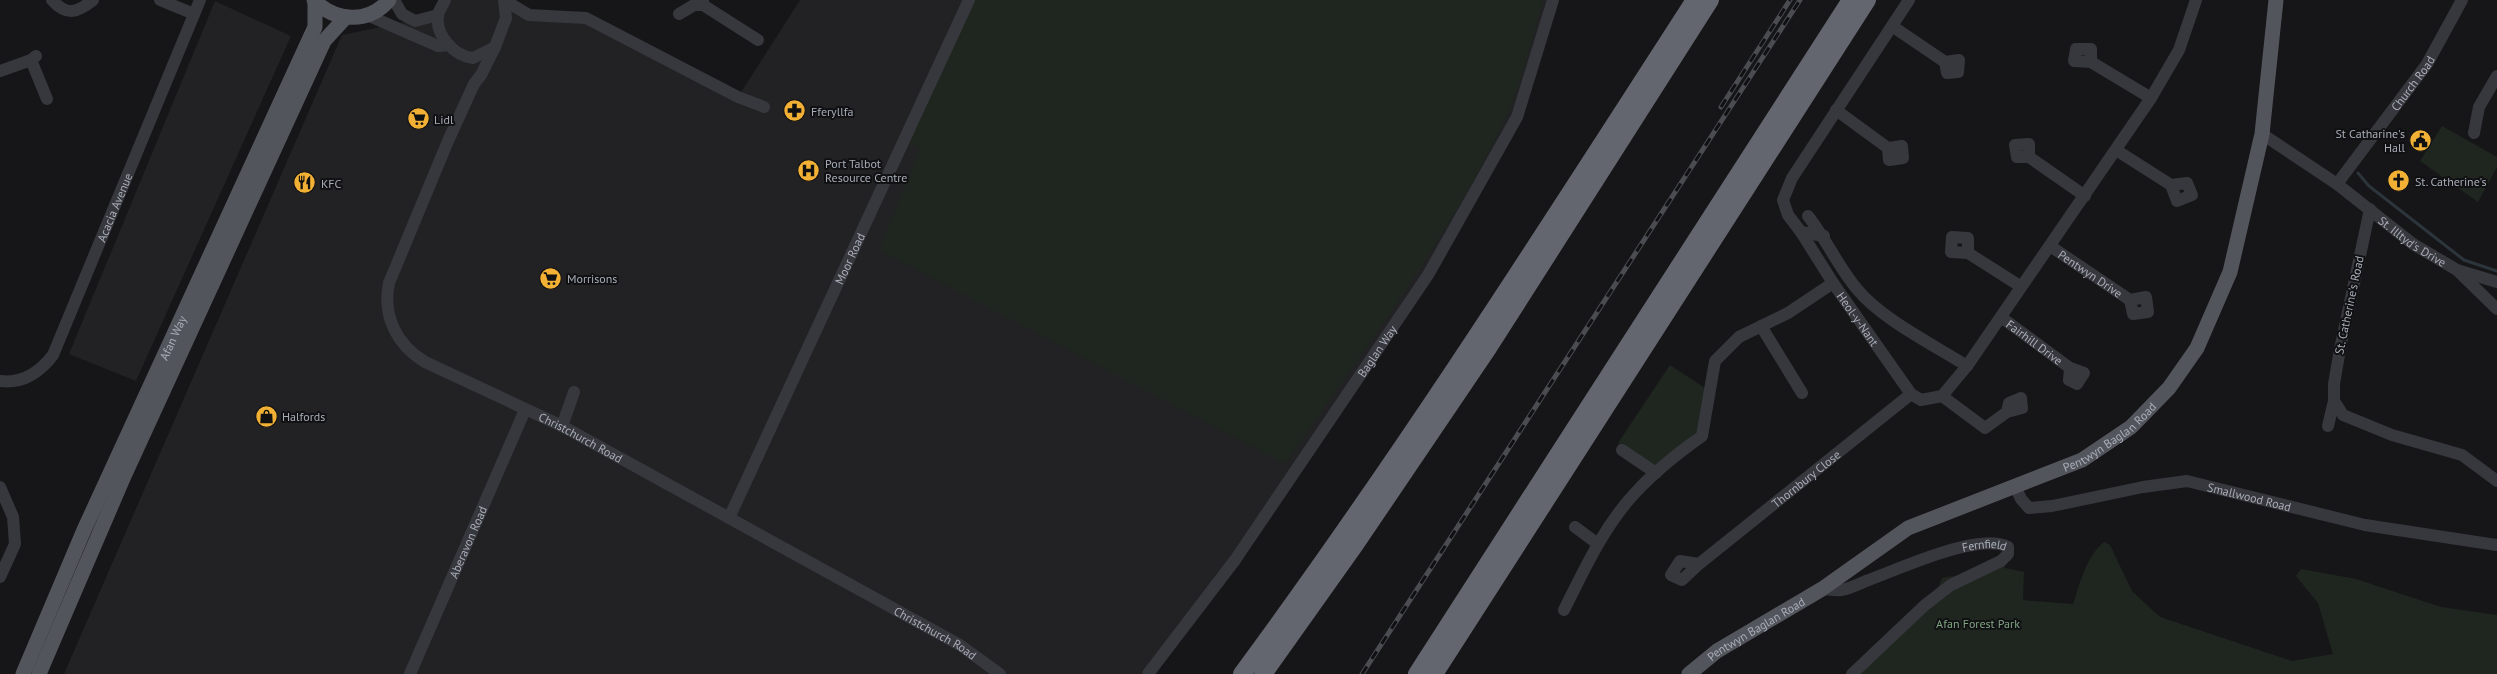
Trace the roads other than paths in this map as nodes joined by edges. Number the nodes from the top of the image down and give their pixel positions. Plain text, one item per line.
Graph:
1 (52, 0) edge
2 (93, 0) edge
3 (160, 0) edge
4 (200, 0) edge
5 (389, 0) edge
6 (394, 0) edge
7 (444, 0) edge
8 (504, 0) edge
9 (969, 0) edge
10 (1553, 0) edge
11 (1695, 0) edge
12 (1710, 0) edge
13 (1851, 0) edge
14 (1867, 0) edge
15 (1909, 0) edge
16 (2196, 0) edge
17 (2276, 0) edge
18 (2462, 0) edge
19 (314, 1) edge
20 (703, 2) edge
21 (194, 14) junction
22 (679, 14) dead end
23 (367, 15) junction
24 (438, 15) junction
25 (529, 15) junction
26 (346, 17) junction
27 (1892, 26) junction
28 (504, 27) junction
29 (758, 40) dead end
30 (449, 45) junction
31 (495, 47) junction
32 (465, 57) junction
33 (1945, 62) dead end
34 (2091, 62) dead end
35 (0, 71) edge
36 (2497, 76) edge
37 (474, 84) junction
38 (2151, 98) junction
39 (46, 99) dead end
40 (764, 107) dead end
41 (1836, 110) junction
42 (2474, 133) dead end
43 (2262, 134) junction
44 (1888, 148) dead end
45 (2116, 150) junction
46 (2029, 157) dead end
47 (2171, 184) dead end
48 (2337, 184) junction
49 (2085, 196) junction
50 (2370, 209) junction
51 (1808, 216) dead end
52 (1801, 232) junction
53 (1824, 236) junction
54 (2050, 246) junction
55 (1968, 253) dead end
56 (2457, 270) junction
57 (2497, 282) edge
58 (1833, 283) junction
59 (2020, 286) junction
60 (2130, 300) dead end
61 (2497, 309) edge
62 (2001, 317) junction
63 (1761, 326) junction
64 (1967, 366) junction
65 (2070, 368) dead end
66 (0, 381) edge
67 (574, 392) dead end
68 (1802, 393) dead end
69 (1942, 396) junction
70 (1916, 397) junction
71 (2334, 401) junction
72 (525, 410) junction
73 (2007, 412) dead end
74 (562, 426) junction
75 (2328, 426) dead end
76 (1622, 450) dead end
77 (1656, 473) junction
78 (2497, 481) edge
79 (2015, 486) junction
80 (0, 487) edge
81 (730, 518) junction
82 (1575, 528) dead end
83 (1598, 544) junction
84 (2497, 545) edge
85 (1699, 564) dead end
86 (0, 577) edge
87 (1822, 589) junction
88 (1564, 610) dead end
89 (23, 674) edge
90 (39, 674) edge
91 (410, 674) edge
92 (1000, 674) edge
93 (1148, 674) edge
94 (1242, 674) edge
95 (1263, 674) edge
96 (1417, 674) edge
97 (1434, 674) edge
98 (1688, 674) edge
99 (1852, 674) edge

1 - 2 street
3 - 21 street
4 - 21 street, Acacia Avenue
5 - 23 main road
6 - 24 street
7 - 24 street
8 - 25 street
8 - 28 street
9 - 81 street, Moor Road
10 - 93 street, Baglan Way
11 - 94 highway
12 - 95 highway
13 - 96 highway
14 - 97 highway
15 - 27 street, Heol-y-Nant
16 - 38 street
17 - 43 main road, Pentwyn Baglan Road
18 - 48 street, Church Road
19 - 26 main road
19 - 89 main road, Afan Way
20 - 22 street
20 - 29 street
21 - 66 street, Acacia Avenue
23 - 26 main road
23 - 30 street
24 - 30 street
25 - 28 street
25 - 40 street
26 - 90 main road, Afan Way
27 - 33 street
27 - 41 street, Heol-y-Nant
28 - 31 street, Christchurch Road
30 - 32 street
31 - 32 street
31 - 37 street, Christchurch Road
32 - 37 street
34 - 38 street
35 - 39 street
36 - 42 street
37 - 72 street, Christchurch Road
38 - 45 street
41 - 44 street
41 - 52 street, Heol-y-Nant
43 - 48 street, St. Illtyd's Drive
43 - 79 main road, Pentwyn Baglan Road
45 - 47 street
45 - 49 street
46 - 49 street
48 - 50 street, St. Illtyd's Drive
49 - 54 street
50 - 56 street, St. Illtyd's Drive
50 - 71 street, St. Catherine's Road
51 - 53 street, Heol-y-Nant
52 - 53 street
52 - 58 street, Heol-y-Nant
53 - 64 street, Heol-y-Nant
54 - 59 street
54 - 60 street, Pentwyn Drive
55 - 59 street
56 - 57 street, St. Illtyd's Drive
56 - 61 street
58 - 63 street
58 - 70 street, Heol-y-Nant
59 - 62 street
62 - 64 street
62 - 65 street, Fairhill Drive
63 - 68 street
63 - 77 street
64 - 69 street
67 - 74 street
69 - 70 street
69 - 73 street
70 - 85 street, Thornbury Close
71 - 75 street, St. Catherine's Road
71 - 78 street
72 - 74 street, Christchurch Road
72 - 91 street, Aberavon Road
74 - 81 street, Christchurch Road
76 - 77 street
77 - 83 street
79 - 84 street, Smallwood Road
79 - 87 main road, Pentwyn Baglan Road
80 - 86 street
81 - 92 street, Christchurch Road
82 - 83 street
83 - 88 street
87 - 98 main road, Pentwyn Baglan Road
87 - 99 street, Fernfield

